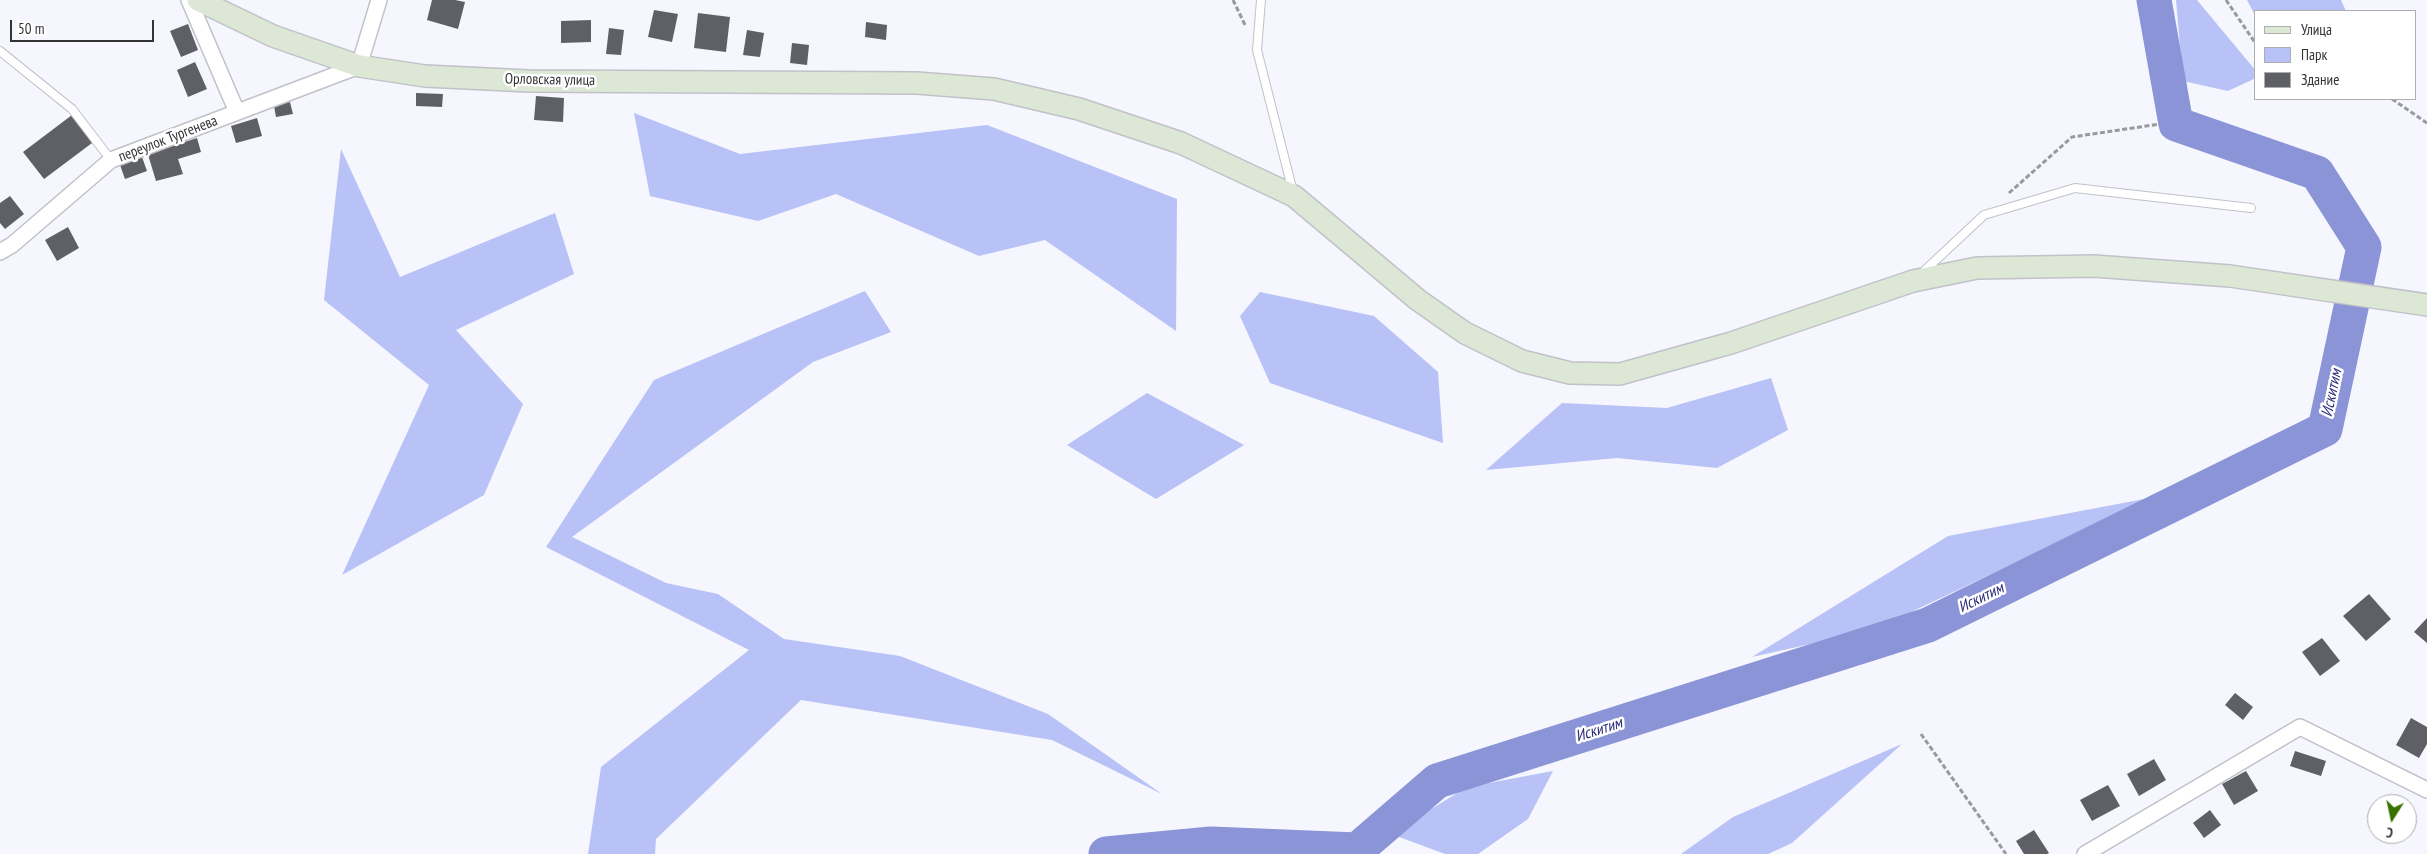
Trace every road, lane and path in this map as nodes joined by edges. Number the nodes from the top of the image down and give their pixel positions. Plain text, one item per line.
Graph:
1 (189, 0) edge
2 (198, 0) edge
3 (379, 0) edge
4 (1261, 0) edge
5 (2226, 0) edge
6 (2254, 41) edge
7 (0, 51) edge
8 (359, 66) junction
9 (2393, 100) edge
10 (237, 112) junction
11 (2427, 123) edge
12 (2160, 124) dead end
13 (111, 160) junction
14 (1294, 196) junction
15 (2251, 208) dead end
16 (1984, 215) junction
17 (0, 252) edge
18 (1913, 281) junction
19 (2427, 304) edge
20 (1921, 734) dead end
21 (2427, 790) edge
22 (2006, 854) edge
23 (2085, 854) edge

1 - 10 street
2 - 8 main road, Орловская улица
3 - 8 street
4 - 14 lane
5 - 6 path
7 - 13 lane
8 - 10 street, переулок Тургенева
8 - 14 main road, Орловская улица
9 - 11 path
10 - 13 street, переулок Тургенева
12 - 16 path
13 - 17 street, переулок Тургенева
14 - 18 main road, Орловская улица
15 - 16 lane
16 - 18 lane
18 - 19 main road, Орловская улица
20 - 22 path
21 - 23 street

